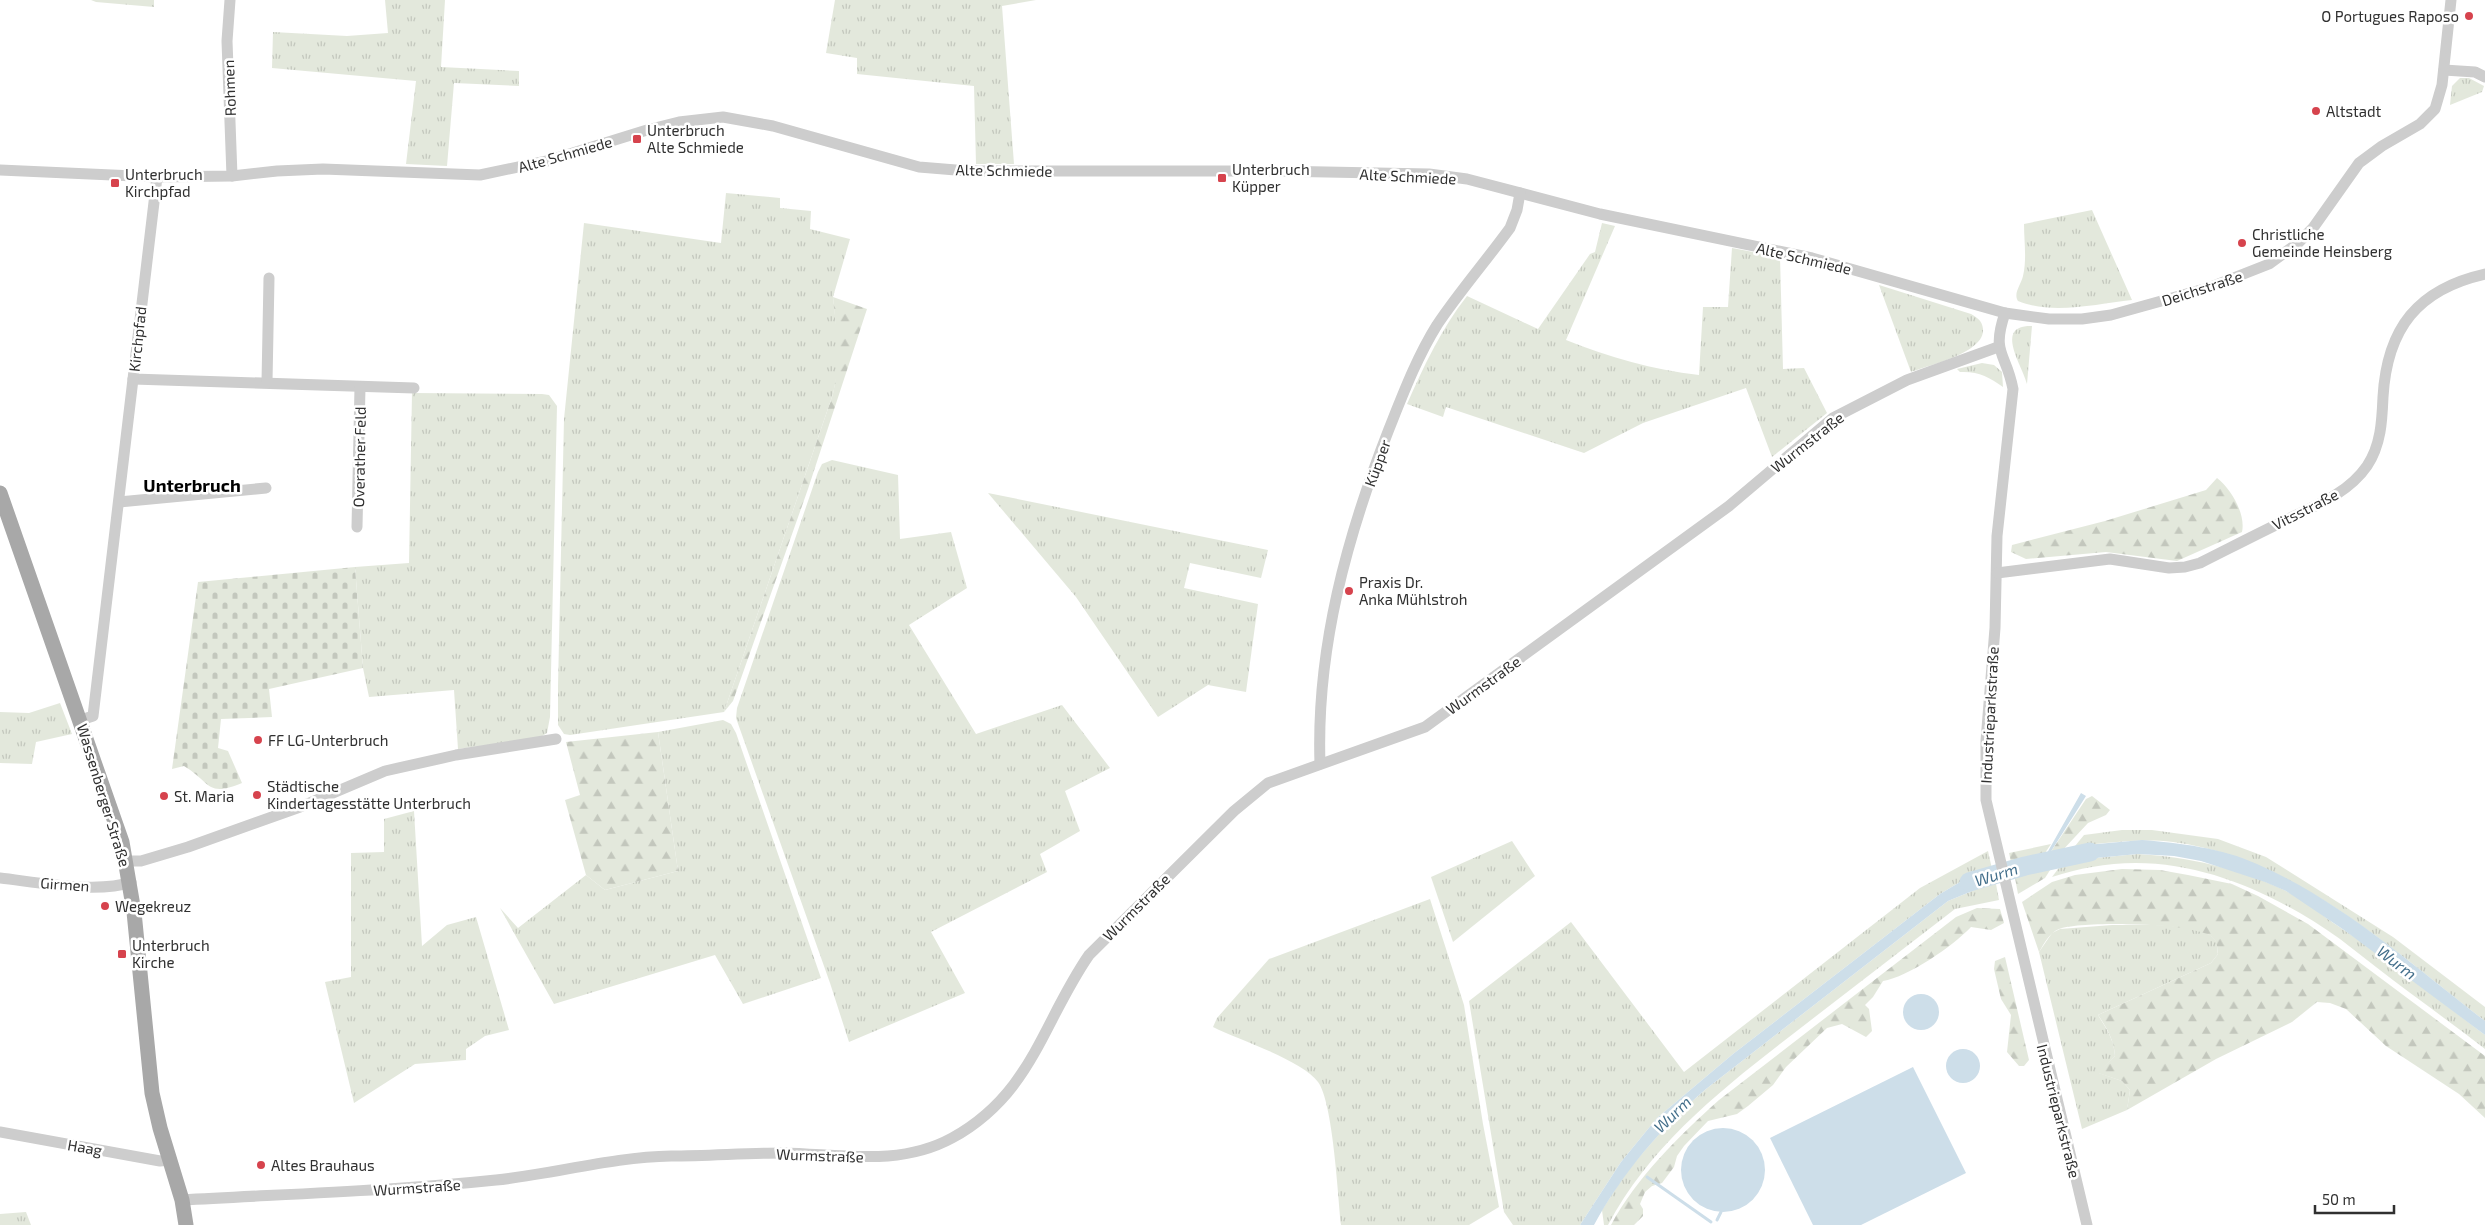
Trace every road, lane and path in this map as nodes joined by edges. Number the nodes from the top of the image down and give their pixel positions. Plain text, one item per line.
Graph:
1 (230, 0) edge
2 (2451, 0) edge
3 (2444, 70) junction
4 (2485, 78) edge
5 (0, 170) edge
6 (232, 176) junction
7 (157, 177) junction
8 (1520, 193) junction
9 (2485, 274) edge
10 (269, 278) dead end
11 (2005, 313) junction
12 (1998, 348) junction
13 (133, 379) junction
14 (267, 382) junction
15 (360, 388) junction
16 (414, 388) dead end
17 (266, 488) dead end
18 (0, 493) edge
19 (119, 502) junction
20 (357, 527) dead end
21 (1996, 573) junction
22 (81, 720) junction
23 (556, 739) dead end
24 (1320, 764) junction
25 (127, 861) junction
26 (0, 878) edge
27 (130, 882) junction
28 (0, 1132) edge
29 (170, 1160) junction
30 (182, 1200) junction
31 (186, 1225) edge
32 (2087, 1225) edge

1 - 6 street, Rohmen
2 - 3 street, Deichstraße
3 - 4 street
3 - 11 street, Deichstraße
5 - 7 street, Alte Schmiede
6 - 7 street, Alte Schmiede
6 - 8 street, Alte Schmiede
7 - 13 street, Kirchpfad
8 - 11 street, Alte Schmiede
8 - 24 street, Küpper
9 - 21 street, Vitsstraße
10 - 14 street
11 - 12 street
12 - 21 street, Industrieparkstraße
12 - 24 street, Wurmstraße
13 - 14 street, Overather Feld
13 - 19 street, Kirchpfad
14 - 15 street, Overather Feld
15 - 16 street, Overather Feld
15 - 20 street, Overather Feld
17 - 19 street
18 - 22 main road, Wassenberger Straße
19 - 22 street, Kirchpfad
21 - 32 street, Industrieparkstraße
22 - 25 main road, Wassenberger Straße
23 - 25 street
24 - 30 street, Wurmstraße
25 - 27 main road, Wassenberger Straße
26 - 27 street, Girmen
27 - 29 main road, Wassenberger Straße
28 - 29 street, Haag
29 - 30 main road, Wassenberger Straße
30 - 31 main road, Wassenberger Straße

